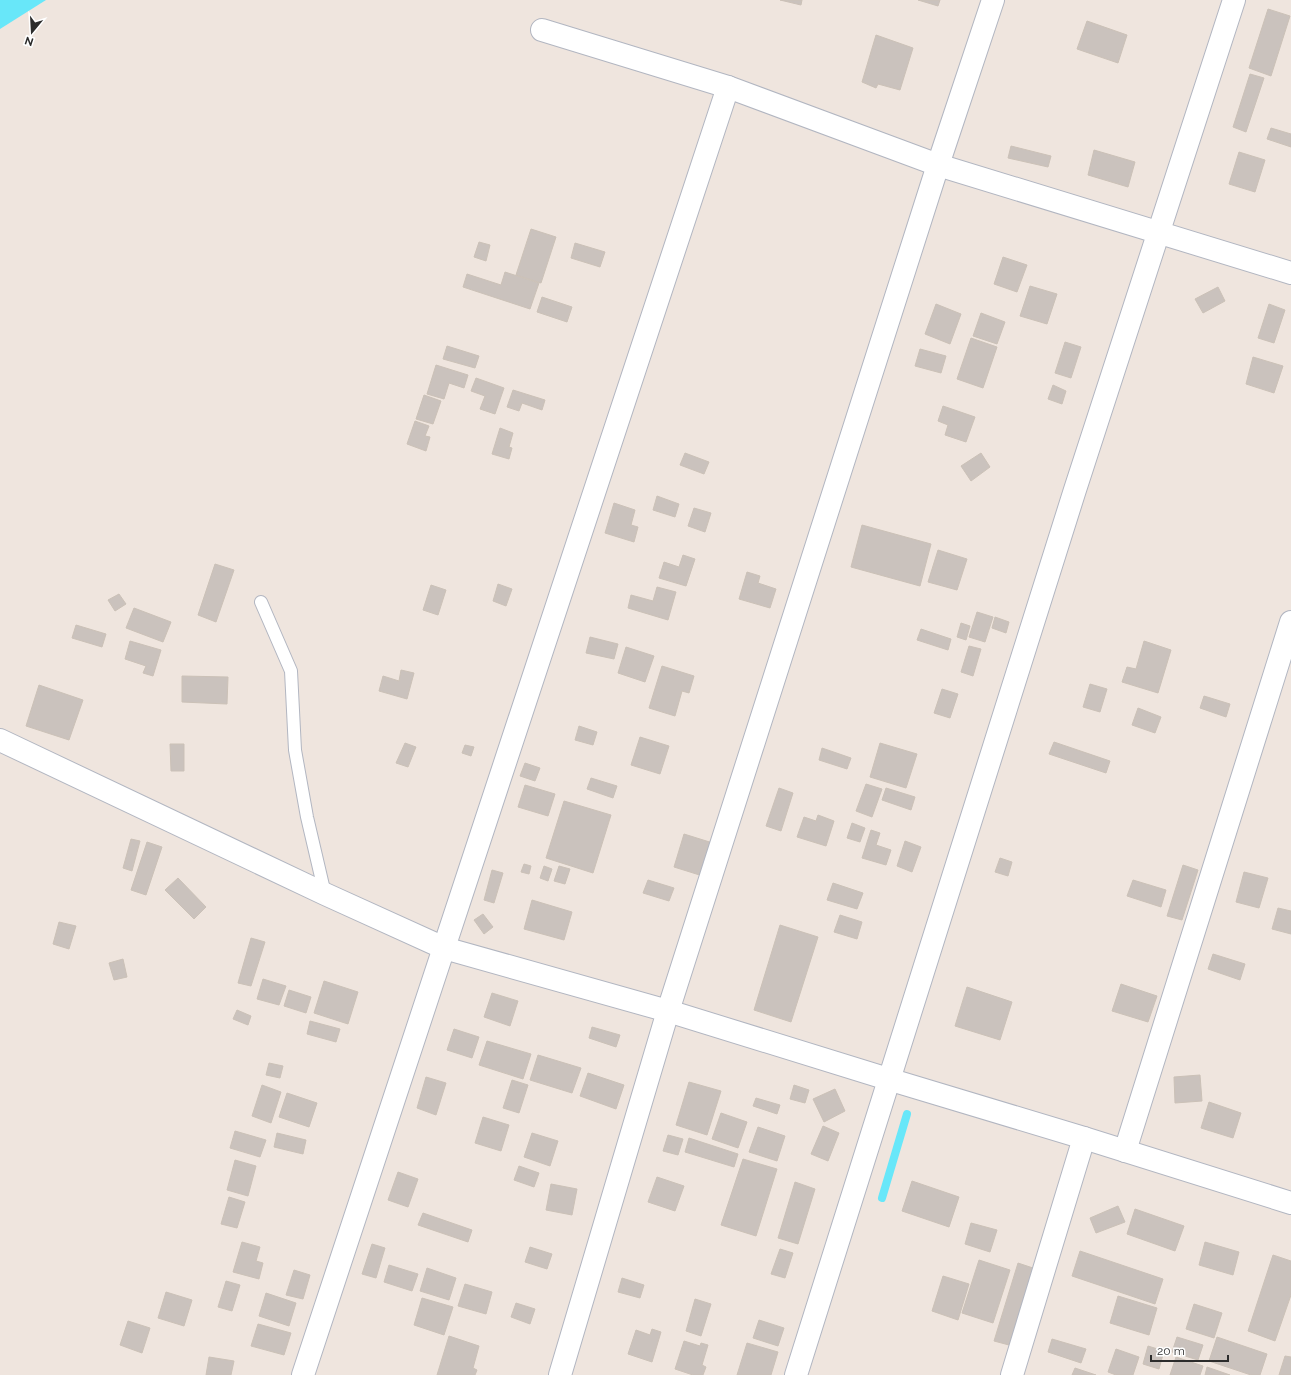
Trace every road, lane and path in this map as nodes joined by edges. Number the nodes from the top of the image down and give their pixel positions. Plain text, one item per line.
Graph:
1 (993, 0) edge
2 (1234, 0) edge
3 (542, 30) dead end
4 (728, 87) junction
5 (938, 165) junction
6 (1158, 232) junction
7 (1291, 272) edge
8 (261, 602) dead end
9 (1291, 622) edge
10 (0, 740) edge
11 (325, 894) junction
12 (444, 948) junction
13 (668, 1011) junction
14 (888, 1079) junction
15 (1084, 1138) junction
16 (1126, 1150) junction
17 (1291, 1203) edge
18 (303, 1375) edge
19 (560, 1375) edge
20 (796, 1375) edge
21 (1012, 1375) edge

1 - 5 street
2 - 6 street
3 - 4 street
4 - 5 street
4 - 12 street
5 - 6 street
5 - 13 street
6 - 7 street
6 - 14 street
8 - 11 lane
9 - 16 street
10 - 11 street
11 - 12 street
12 - 13 street
12 - 18 street
13 - 14 street
13 - 19 street
14 - 15 street
14 - 20 street
15 - 16 street
15 - 21 street
16 - 17 street

